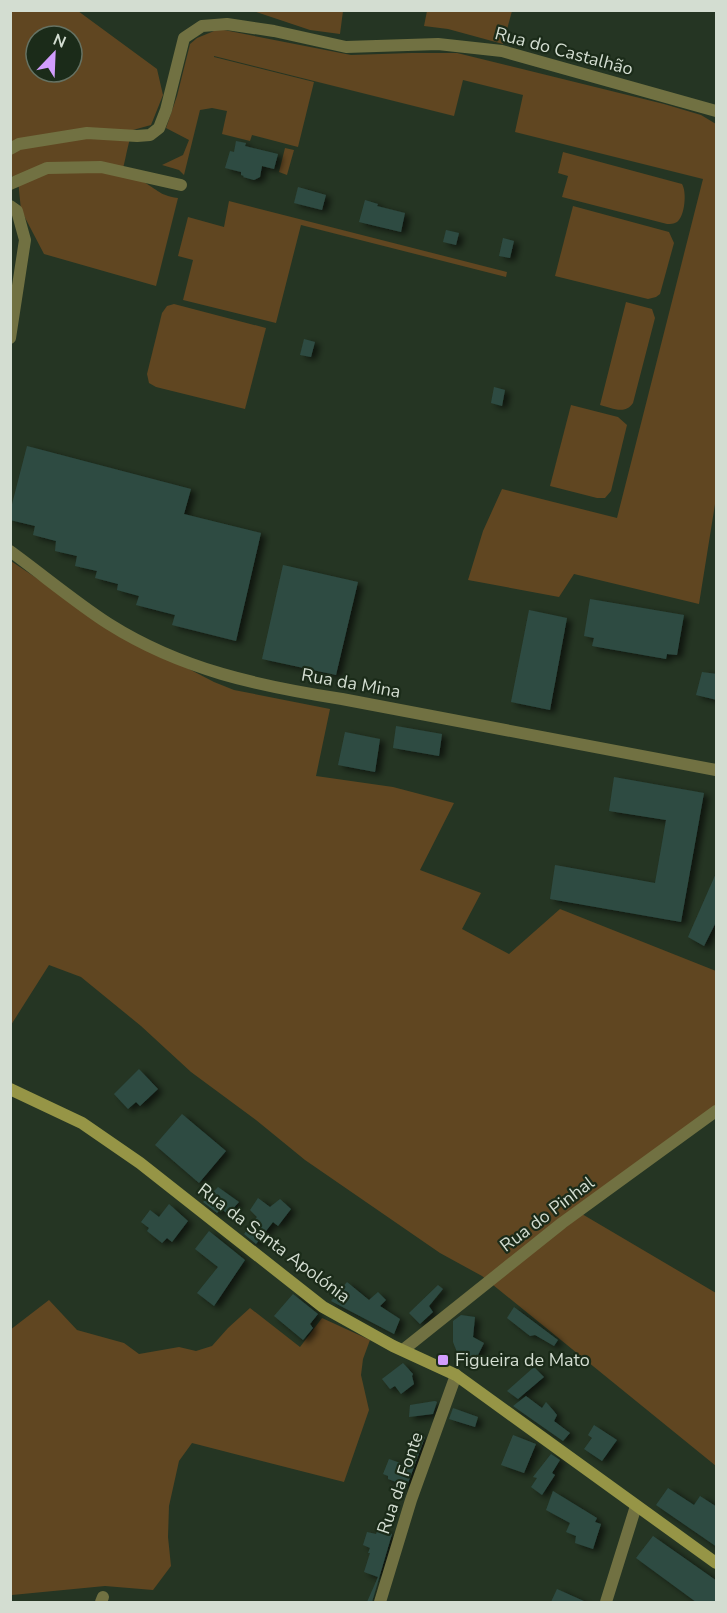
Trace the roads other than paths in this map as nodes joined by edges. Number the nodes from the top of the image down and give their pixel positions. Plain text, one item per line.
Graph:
1 (717, 111) edge
2 (10, 149) edge
3 (10, 184) edge
4 (182, 185) dead end
5 (10, 206) edge
6 (10, 338) edge
7 (10, 551) edge
8 (717, 770) edge
9 (10, 1089) edge
10 (717, 1111) edge
11 (402, 1350) junction
12 (456, 1376) junction
13 (636, 1506) junction
14 (717, 1563) edge
15 (380, 1602) edge
16 (606, 1602) edge

1 - 2 street, Rua do Castalhão
3 - 4 street
5 - 6 street
7 - 8 street, Rua da Mina
9 - 11 street, Rua da Santa Apolónia
10 - 11 street, Rua do Pinhal
11 - 12 street, Rua da Santa Apolónia
12 - 13 street, Rua da Santa Apolónia
12 - 15 street, Rua da Fonte
13 - 14 street, Rua da Santa Apolónia
13 - 16 street

